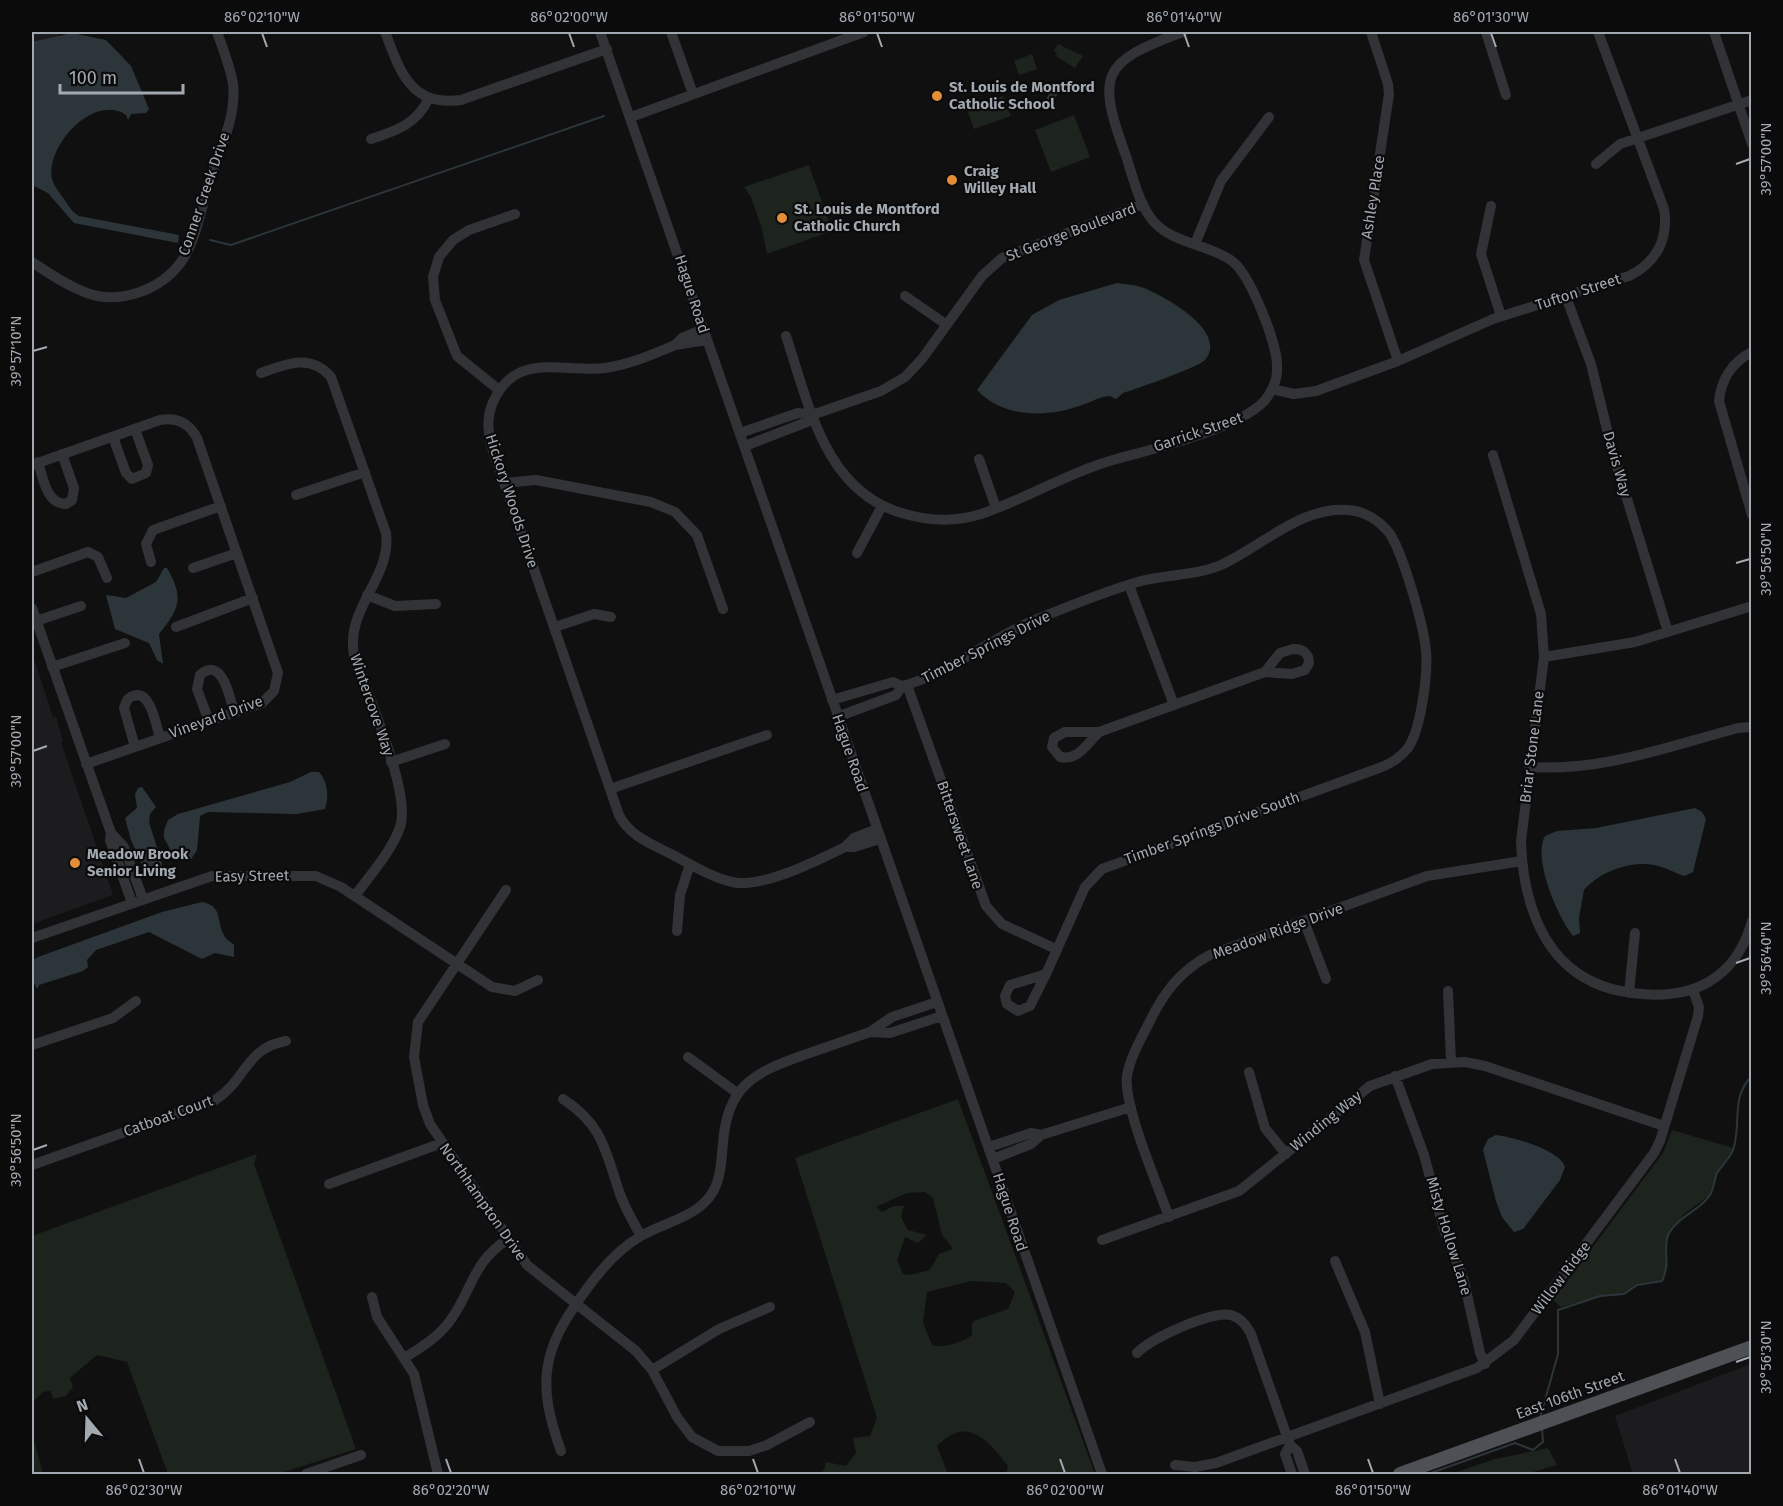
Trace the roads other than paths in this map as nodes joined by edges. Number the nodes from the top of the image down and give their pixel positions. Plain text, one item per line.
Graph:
1 (217, 32) edge
2 (385, 32) edge
3 (600, 32) edge
4 (671, 32) edge
5 (864, 32) edge
6 (1184, 32) edge
7 (1371, 32) edge
8 (1486, 32) edge
9 (1598, 32) edge
10 (1714, 32) edge
11 (607, 49) junction
12 (693, 94) junction
13 (1506, 95) dead end
14 (429, 98) junction
15 (1752, 100) edge
16 (1738, 104) junction
17 (631, 117) junction
18 (1269, 117) dead end
19 (1639, 137) junction
20 (371, 139) dead end
21 (1752, 144) edge
22 (1596, 164) dead end
23 (1143, 204) junction
24 (1491, 206) dead end
25 (515, 214) dead end
26 (1195, 244) junction
27 (32, 262) edge
28 (905, 296) dead end
29 (1566, 297) junction
30 (1501, 316) junction
31 (947, 325) junction
32 (705, 334) junction
33 (786, 336) dead end
34 (1752, 352) edge
35 (1398, 360) junction
36 (261, 374) dead end
37 (1272, 389) junction
38 (499, 390) junction
39 (812, 415) junction
40 (135, 429) junction
41 (740, 433) junction
42 (113, 436) junction
43 (745, 446) junction
44 (62, 454) junction
45 (1493, 455) dead end
46 (979, 459) dead end
47 (35, 463) edge
48 (365, 472) junction
49 (505, 483) junction
50 (1748, 492) edge
51 (296, 495) dead end
52 (221, 506) junction
53 (882, 506) junction
54 (996, 508) junction
55 (1752, 515) edge
56 (237, 553) junction
57 (857, 553) dead end
58 (151, 562) dead end
59 (193, 568) dead end
60 (32, 572) edge
61 (106, 578) dead end
62 (1129, 585) junction
63 (367, 596) junction
64 (253, 598) junction
65 (436, 604) dead end
66 (81, 606) dead end
67 (1752, 606) edge
68 (32, 608) edge
69 (723, 609) dead end
70 (611, 617) dead end
71 (36, 621) junction
72 (176, 627) dead end
73 (555, 627) junction
74 (1668, 632) junction
75 (125, 643) dead end
76 (1544, 657) junction
77 (52, 667) junction
78 (1265, 672) dead end
79 (904, 685) junction
80 (832, 700) junction
81 (1174, 705) junction
82 (234, 712) junction
83 (837, 717) junction
84 (209, 721) junction
85 (1417, 726) joint
86 (1752, 727) edge
87 (1099, 732) dead end
88 (767, 735) dead end
89 (160, 738) junction
90 (445, 744) dead end
91 (135, 747) junction
92 (391, 762) junction
93 (86, 764) junction
94 (1529, 767) junction
95 (610, 789) junction
96 (878, 834) junction
97 (1522, 861) junction
98 (690, 864) junction
99 (506, 890) dead end
100 (356, 896) junction
101 (137, 901) junction
102 (1304, 921) junction
103 (1752, 921) edge
104 (677, 931) dead end
105 (1635, 933) dead end
106 (32, 938) edge
107 (1056, 949) junction
108 (456, 964) junction
109 (1046, 974) dead end
110 (1326, 979) dead end
111 (538, 980) dead end
112 (1693, 990) junction
113 (1448, 991) dead end
114 (1629, 993) junction
115 (136, 1001) dead end
116 (937, 1002) junction
117 (942, 1016) junction
118 (870, 1032) junction
119 (286, 1041) dead end
120 (32, 1045) edge
121 (688, 1057) dead end
122 (1451, 1062) junction
123 (1249, 1072) dead end
124 (1395, 1076) junction
125 (737, 1093) junction
126 (563, 1099) dead end
127 (1131, 1107) junction
128 (1664, 1126) junction
129 (1041, 1136) junction
130 (442, 1143) junction
131 (989, 1147) junction
132 (1286, 1154) junction
133 (993, 1159) junction
134 (32, 1165) edge
135 (330, 1184) dead end
136 (1169, 1217) junction
137 (641, 1236) junction
138 (507, 1239) junction
139 (1102, 1240) dead end
140 (1335, 1262) dead end
141 (372, 1297) dead end
142 (575, 1305) junction
143 (770, 1306) dead end
144 (1752, 1347) edge
145 (1137, 1353) dead end
146 (406, 1357) junction
147 (1485, 1364) junction
148 (652, 1370) junction
149 (1380, 1404) junction
150 (810, 1422) dead end
151 (1289, 1442) junction
152 (561, 1451) dead end
153 (361, 1455) dead end
154 (1175, 1465) dead end
155 (306, 1474) edge
156 (438, 1474) edge
157 (1102, 1474) edge
158 (1292, 1474) edge
159 (1305, 1474) edge
160 (1400, 1474) edge

1 - 27 street, Conner Creek Drive
2 - 14 street
3 - 11 street, Hague Road
4 - 12 street
5 - 12 street
6 - 23 street
7 - 35 street, Ashley Place
8 - 13 street
9 - 19 street, Tufton Street
10 - 16 street
11 - 14 street
11 - 17 street, Hague Road
12 - 17 street
14 - 20 street
15 - 16 street
16 - 19 street
16 - 21 street
17 - 32 street, Hague Road
18 - 26 street
19 - 22 street
19 - 29 street, Tufton Street
23 - 26 street
23 - 31 street, St George Boulevard
24 - 30 street
25 - 38 street
26 - 37 street
28 - 31 street
29 - 30 street, Tufton Street
29 - 74 street, Davis Way
30 - 35 street, Tufton Street
31 - 39 street, St George Boulevard
32 - 38 street
32 - 41 street, Hague Road
33 - 39 street, Garrick Street
34 - 50 street
35 - 37 street, Tufton Street
36 - 48 street, Wintercove Way
37 - 54 street, Garrick Street
38 - 49 street, Hickory Woods Drive
39 - 41 street, St George Boulevard
39 - 43 street, St George Boulevard
39 - 53 street, Garrick Street
40 - 42 street
40 - 42 street
40 - 52 street, Vineyard Drive
41 - 43 street, Hague Road
42 - 44 street
43 - 80 street, Hague Road
44 - 47 street
44 - 47 street
45 - 76 street, Briar Stone Lane
46 - 54 street
48 - 51 street
48 - 63 street, Wintercove Way
49 - 69 street
49 - 73 street, Hickory Woods Drive
50 - 55 street
52 - 56 street, Vineyard Drive
52 - 58 street
53 - 54 street, Garrick Street
53 - 57 street
56 - 59 street
56 - 64 street, Vineyard Drive
60 - 61 street
62 - 79 street, Timber Springs Drive
62 - 81 street
62 - 85 street, Timber Springs Drive
63 - 65 street
63 - 92 street, Wintercove Way
64 - 72 street
64 - 82 street, Vineyard Drive
66 - 71 street
67 - 74 street
68 - 71 street
70 - 73 street
71 - 77 street
73 - 95 street, Hickory Woods Drive
74 - 76 street
75 - 77 street
76 - 94 street, Briar Stone Lane
77 - 93 street
78 - 81 street
79 - 80 street, Timber Springs Drive
79 - 83 street, Timber Springs Drive
79 - 107 street, Bittersweet Lane
80 - 83 street, Hague Road
81 - 87 street
82 - 84 street, Vineyard Drive
82 - 84 street
83 - 96 street, Hague Road
84 - 89 street, Vineyard Drive
85 - 107 street, Timber Springs Drive South
86 - 94 street
88 - 95 street
89 - 91 street, Vineyard Drive
89 - 91 street
90 - 92 street
91 - 93 street, Vineyard Drive
92 - 100 street, Wintercove Way
93 - 101 street
94 - 97 street, Briar Stone Lane
95 - 98 street, Hickory Woods Drive
96 - 98 street, Hickory Woods Drive
96 - 116 street, Hague Road
97 - 102 street, Meadow Ridge Drive
97 - 114 street, Briar Stone Lane
98 - 104 street
99 - 108 street, Northhampton Drive
100 - 101 street, Easy Street
100 - 108 street, Easy Street
101 - 106 street, Easy Street
102 - 110 street
102 - 127 street, Meadow Ridge Drive
103 - 112 street
105 - 114 street
107 - 109 street, Timber Springs Drive South
108 - 111 street, Easy Street
108 - 130 street, Northhampton Drive
112 - 114 street, Briar Stone Lane
112 - 128 street, Willow Ridge
113 - 122 street
115 - 120 street
116 - 117 street, Hague Road
116 - 118 street
117 - 118 street
117 - 131 street, Hague Road
118 - 125 street
119 - 134 street, Catboat Court
121 - 125 street
122 - 124 street, Winding Way
122 - 128 street, Winding Way
123 - 132 street
124 - 132 street, Winding Way
124 - 147 street, Misty Hollow Lane
125 - 137 street
126 - 137 street
127 - 129 street
127 - 136 street, Meadow Ridge Drive
128 - 147 street, Willow Ridge
129 - 131 street
129 - 133 street
130 - 135 street
130 - 138 street, Northhampton Drive
131 - 133 street, Hague Road
132 - 136 street, Winding Way
133 - 157 street, Hague Road
136 - 139 street, Winding Way
137 - 142 street
138 - 142 street, Northhampton Drive
138 - 146 street
140 - 149 street
141 - 146 street
142 - 148 street, Northhampton Drive
142 - 152 street
143 - 148 street
144 - 160 main road, East 106th Street
145 - 151 street
146 - 156 street
147 - 149 street, Willow Ridge
148 - 150 street, Northhampton Drive
149 - 151 street, Willow Ridge
151 - 154 street, Willow Ridge
151 - 158 street
151 - 159 street
153 - 155 street

